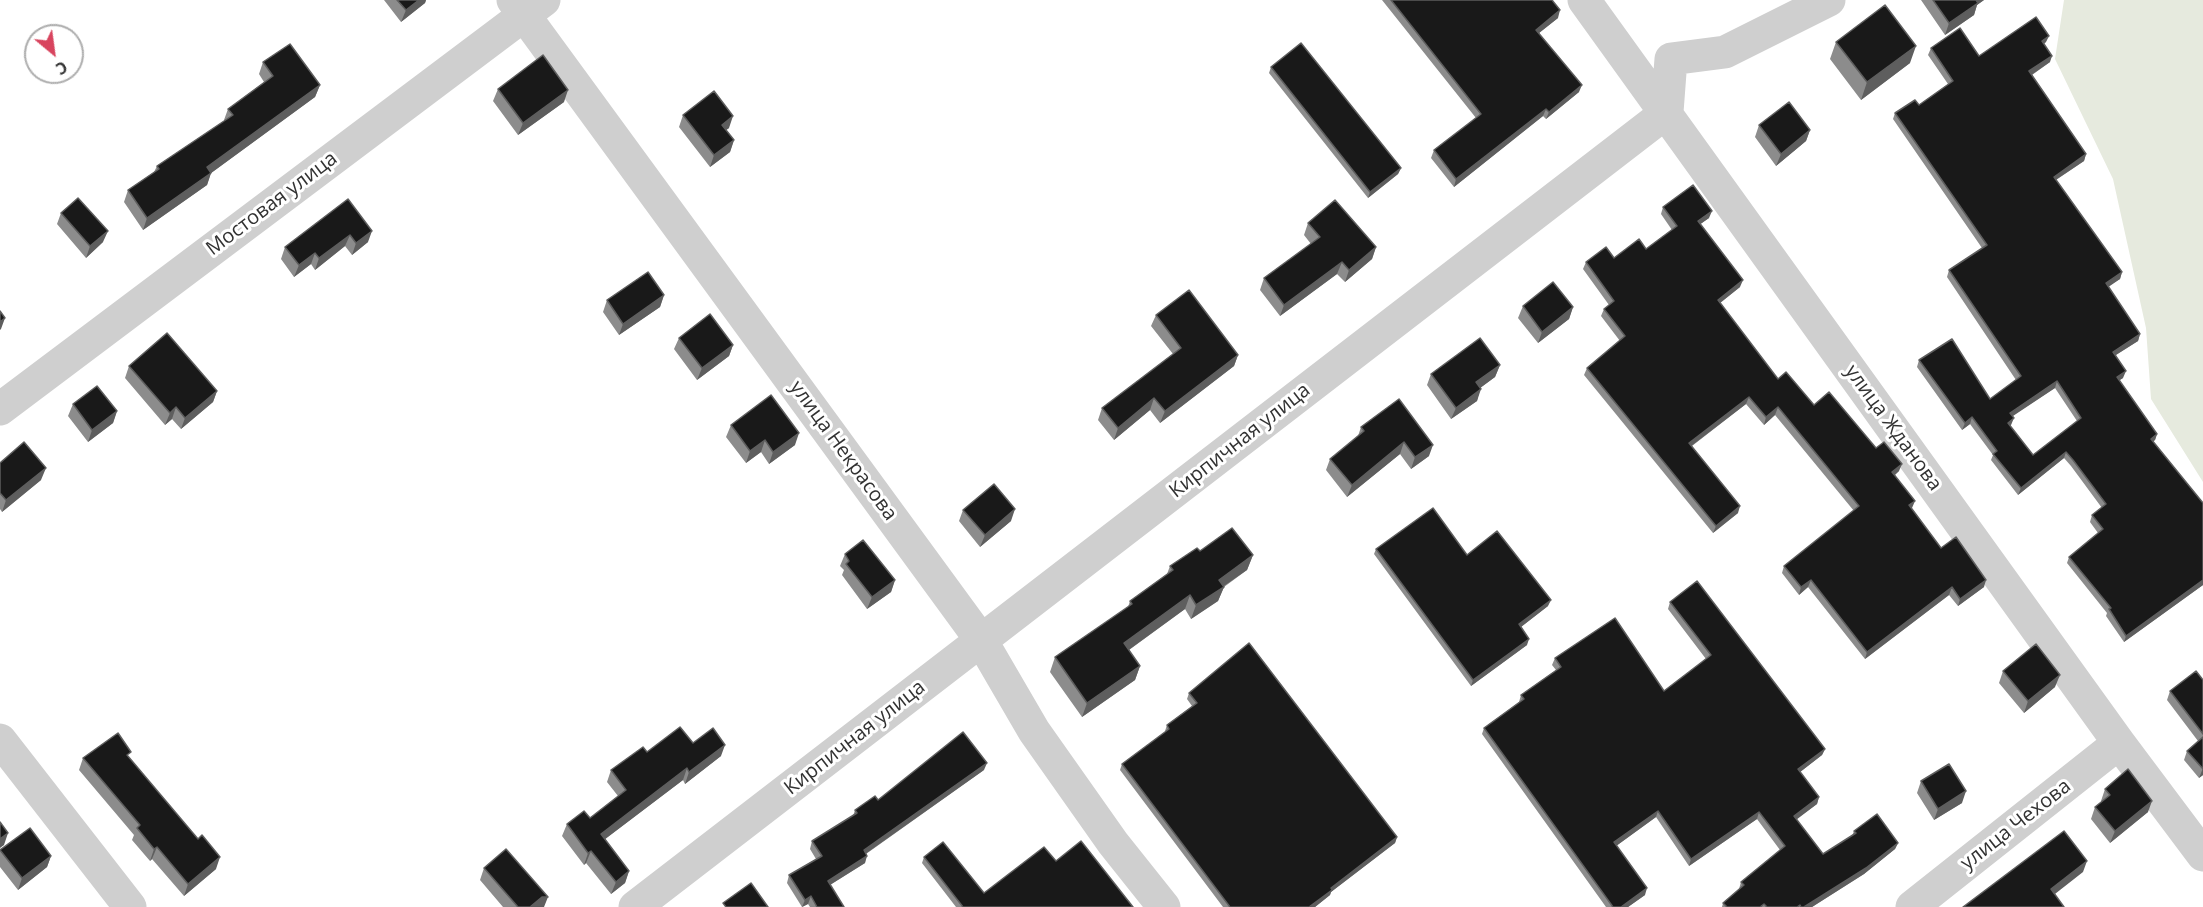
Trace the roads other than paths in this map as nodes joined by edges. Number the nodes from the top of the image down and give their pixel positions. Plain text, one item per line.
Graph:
1 (1584, 0) edge
2 (1829, 0) edge
3 (527, 5) edge
4 (1667, 112) junction
5 (0, 409) edge
6 (981, 640) junction
7 (0, 740) edge
8 (2119, 743) junction
9 (2203, 855) edge
10 (130, 907) edge
11 (635, 907) edge
12 (1164, 907) edge
13 (1912, 907) edge

1 - 4 street, улица Жданова
2 - 4 street
3 - 5 street, Мостовая улица
3 - 6 street, улица Некрасова
4 - 6 street, Кирпичная улица
4 - 8 street, улица Жданова
6 - 11 street, Кирпичная улица
6 - 12 street, улица Некрасова
7 - 10 street
8 - 9 street, улица Жданова
8 - 13 street, улица Чехова

